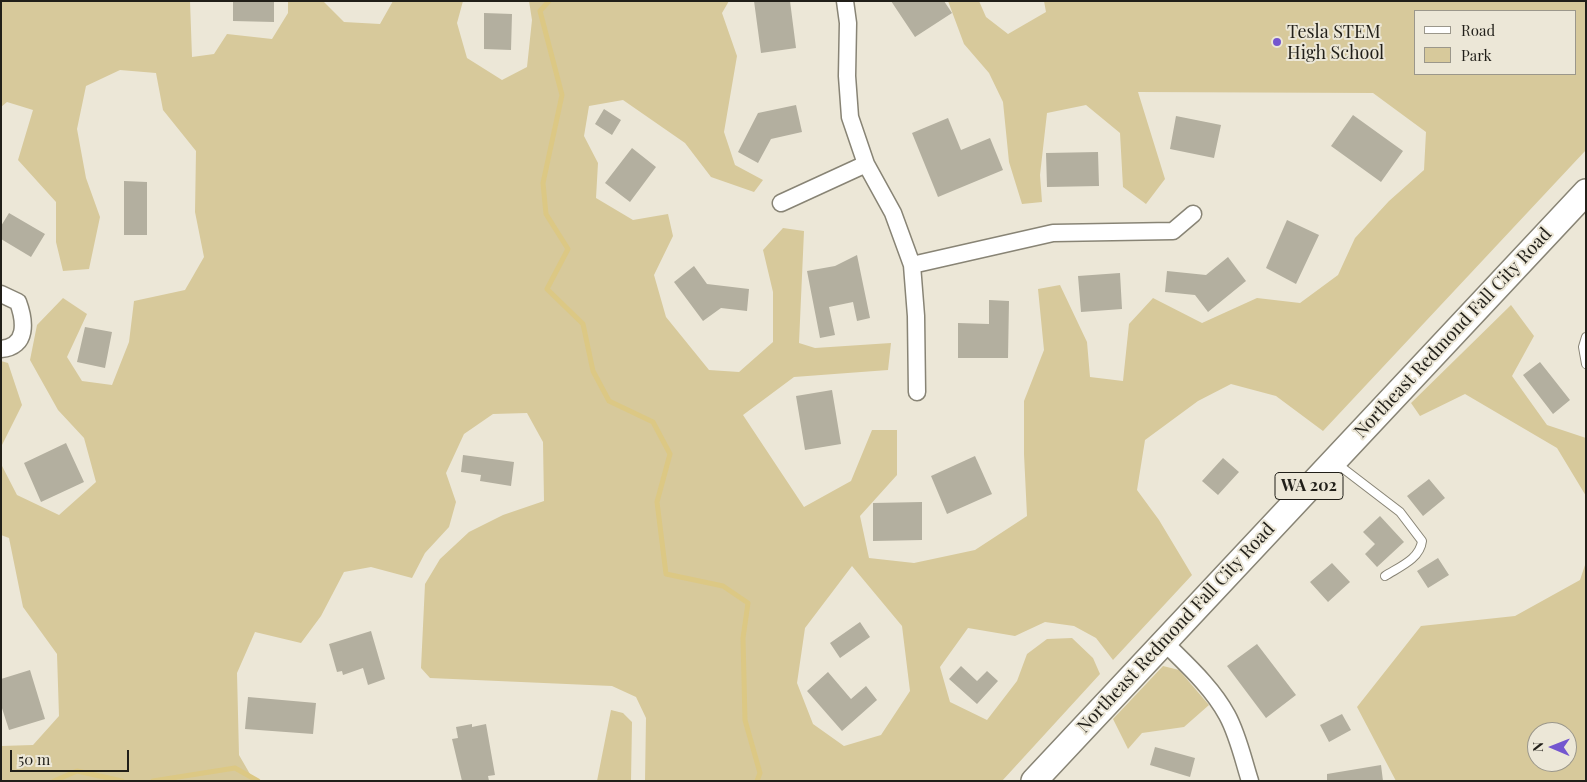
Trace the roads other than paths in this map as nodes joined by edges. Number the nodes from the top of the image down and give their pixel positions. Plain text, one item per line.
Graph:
1 (845, 1) edge
2 (866, 164) junction
3 (1586, 192) edge
4 (781, 203) dead end
5 (1193, 214) dead end
6 (912, 265) junction
7 (1, 294) edge
8 (1586, 337) edge
9 (1, 349) edge
10 (1586, 364) edge
11 (917, 392) dead end
12 (1333, 460) junction
13 (1385, 576) dead end
14 (1164, 642) junction
15 (1034, 781) edge
16 (1250, 781) edge

1 - 2 street
2 - 4 street
2 - 6 street
3 - 12 main road, Northeast Redmond Fall City Road / WA 202
5 - 6 street
6 - 11 street
7 - 9 street
8 - 10 lane
12 - 13 lane
12 - 14 main road, Northeast Redmond Fall City Road / WA 202
14 - 15 main road, Northeast Redmond Fall City Road / WA 202
14 - 16 street

